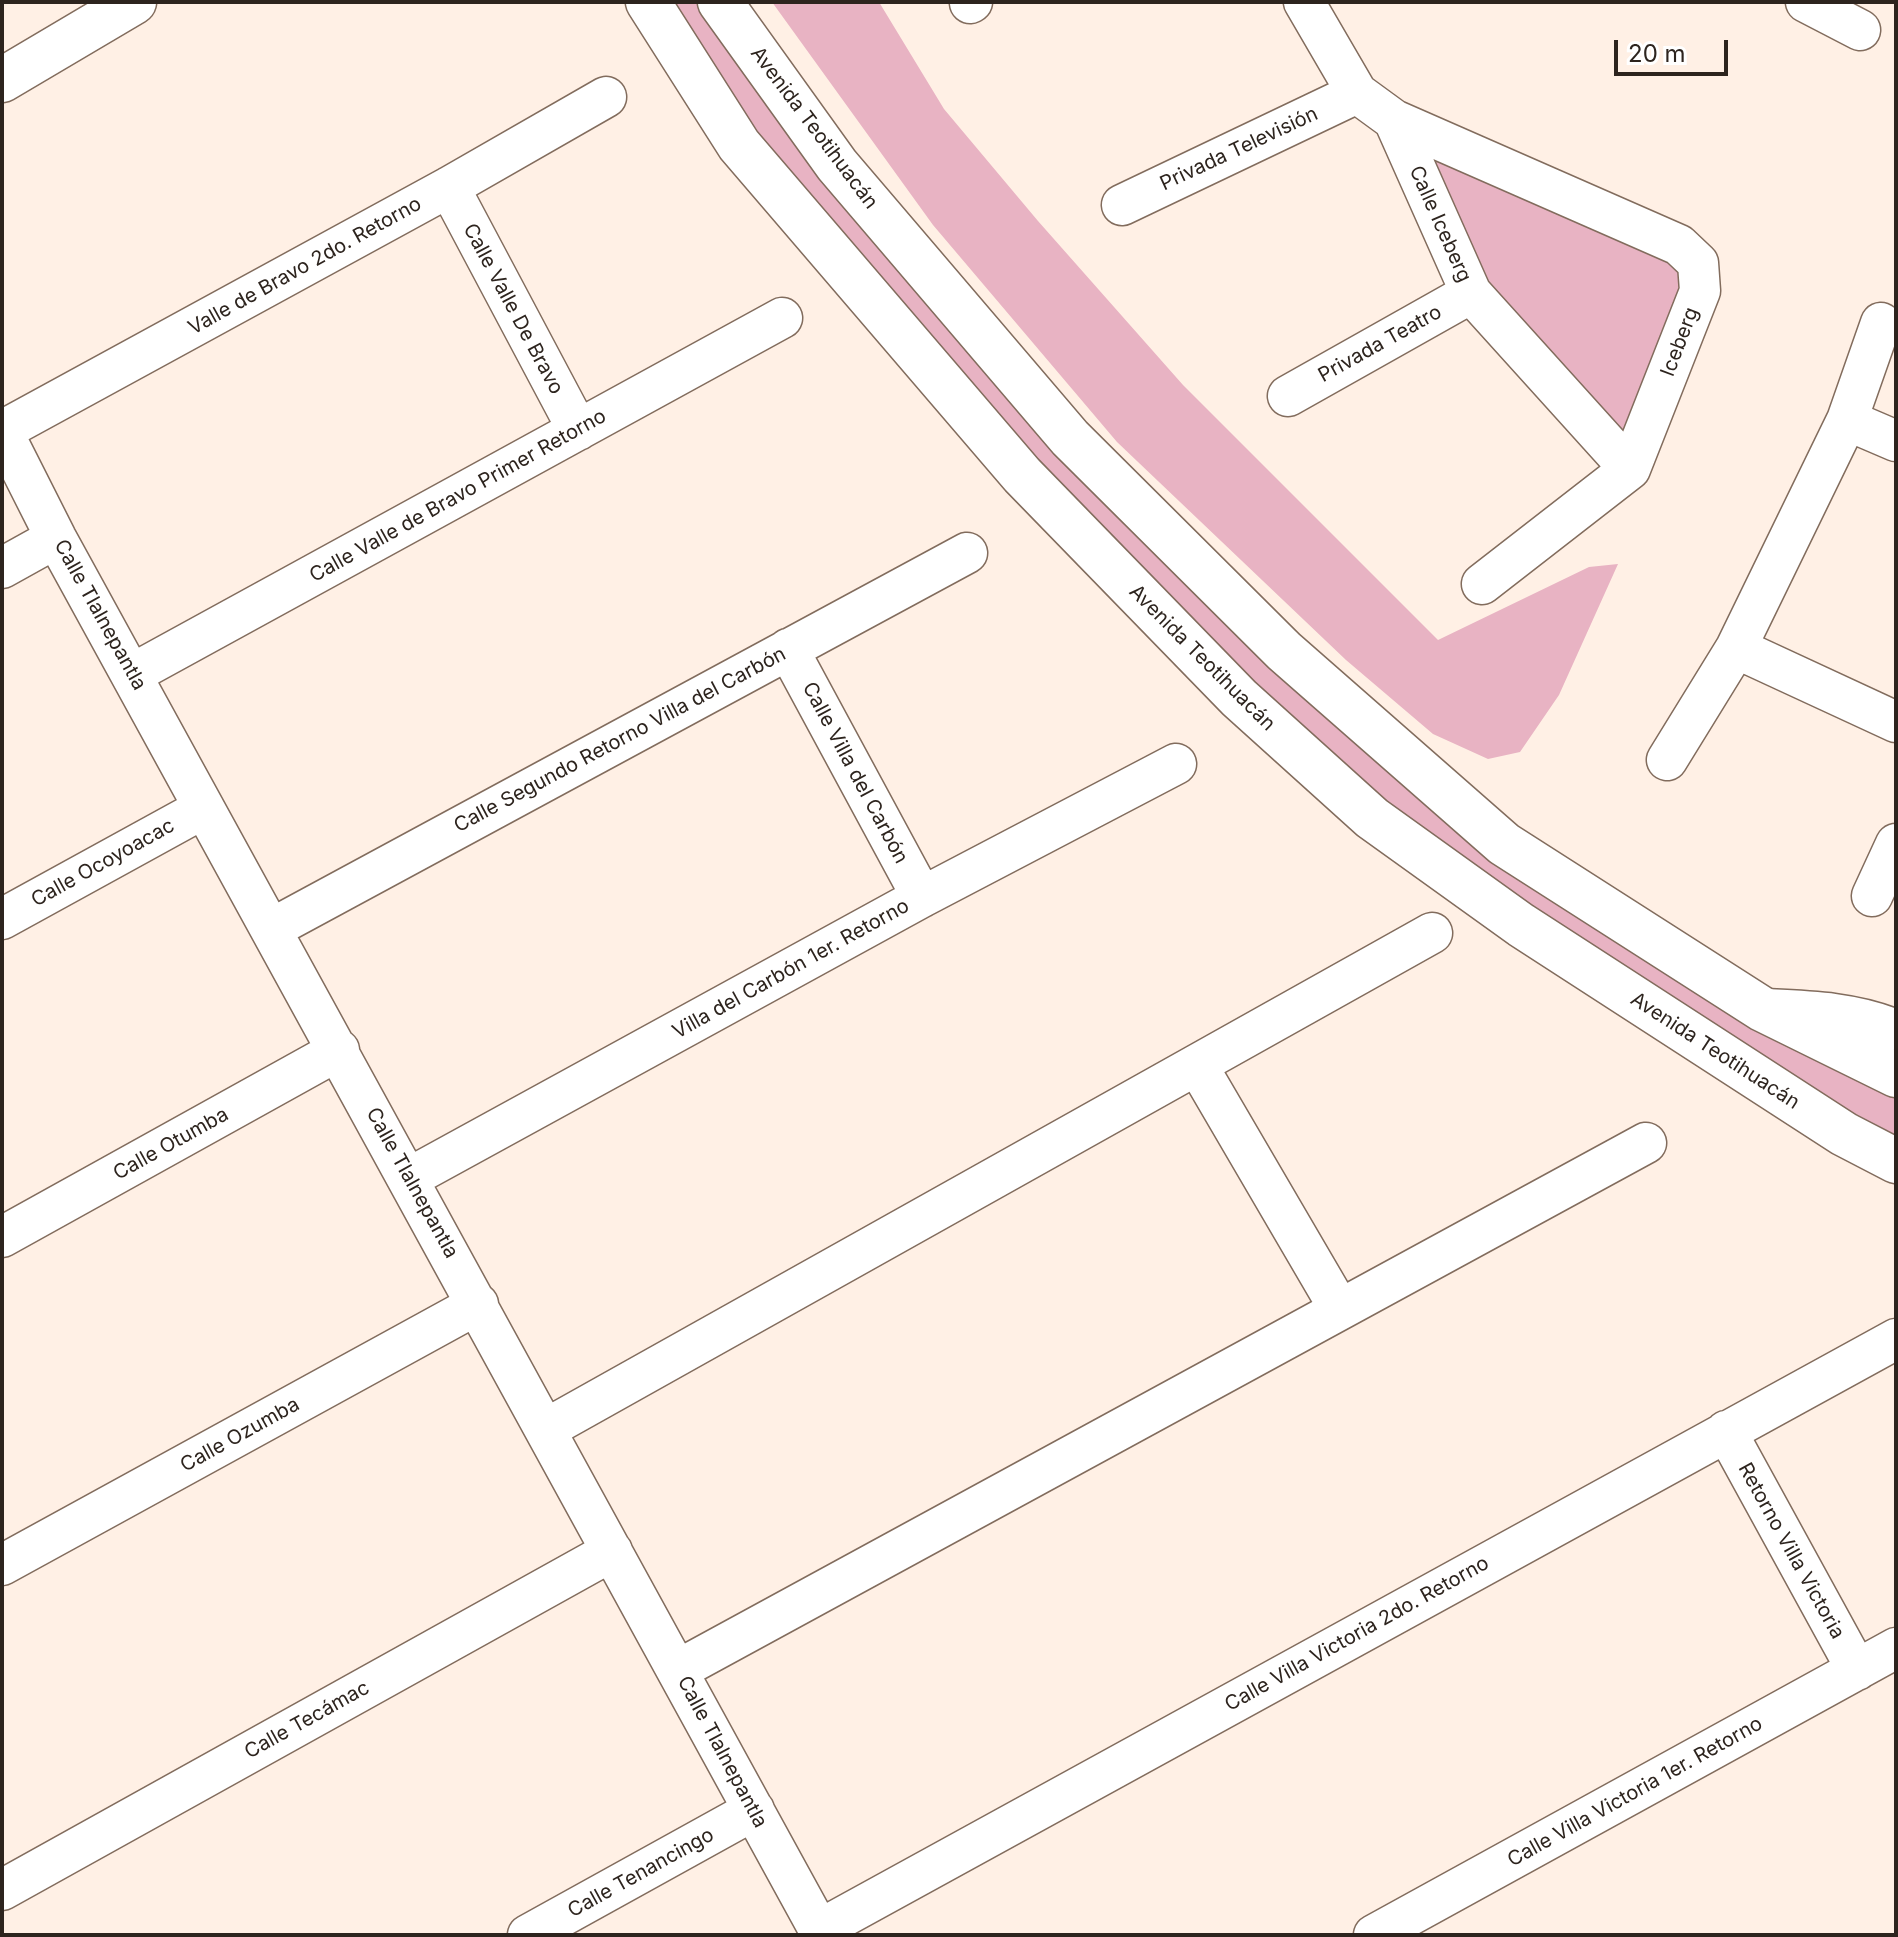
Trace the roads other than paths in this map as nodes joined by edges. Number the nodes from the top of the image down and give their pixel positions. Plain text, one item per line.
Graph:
1 (134, 2) edge
2 (648, 2) edge
3 (720, 2) edge
4 (1304, 2) edge
5 (1806, 2) edge
6 (1860, 30) dead end
7 (2, 80) edge
8 (1357, 93) junction
9 (606, 97) dead end
10 (1394, 120) junction
11 (449, 187) junction
12 (1122, 205) dead end
13 (1471, 293) junction
14 (782, 318) dead end
15 (1881, 323) dead end
16 (1288, 396) dead end
17 (1847, 420) junction
18 (578, 430) junction
19 (2, 431) edge
20 (1896, 441) edge
21 (1630, 469) junction
22 (56, 538) junction
23 (967, 553) dead end
24 (2, 568) edge
25 (1482, 584) dead end
26 (1736, 648) junction
27 (788, 649) junction
28 (134, 673) junction
29 (1896, 722) edge
30 (1667, 760) dead end
31 (1176, 764) dead end
32 (204, 808) junction
33 (1896, 844) edge
34 (1872, 896) dead end
35 (922, 897) junction
36 (2, 919) edge
37 (273, 928) junction
38 (1432, 933) dead end
39 (1762, 1009) junction
40 (1896, 1030) edge
41 (339, 1050) junction
42 (1197, 1065) junction
43 (1896, 1075) edge
44 (1646, 1143) dead end
45 (1896, 1161) edge
46 (409, 1178) junction
47 (2, 1237) edge
48 (478, 1304) junction
49 (1339, 1308) junction
50 (1896, 1339) edge
51 (546, 1429) junction
52 (1726, 1431) junction
53 (612, 1551) junction
54 (2, 1565) edge
55 (1896, 1648) edge
56 (678, 1670) junction
57 (1857, 1670) junction
58 (754, 1810) junction
59 (2, 1890) edge
60 (821, 1932) edge
61 (528, 1935) edge
62 (1374, 1935) edge

1 - 7 main road
2 - 45 main road, Avenida Teotihuacán
3 - 39 main road, Avenida Teotihuacán
4 - 8 street, Calle Iceberg
5 - 6 street
8 - 10 street, Calle Iceberg
8 - 12 street, Privada Televisión
9 - 11 street, Valle de Bravo 2do. Retorno
10 - 13 street, Calle Iceberg
10 - 21 street, Iceberg
11 - 18 street, Calle Valle De Bravo
11 - 19 street, Valle de Bravo 2do. Retorno
13 - 16 street, Privada Teatro
13 - 21 street, Calle Iceberg
14 - 18 street, Calle Valle de Bravo Primer Retorno
15 - 17 street
17 - 20 street
17 - 26 street
18 - 28 street, Calle Valle de Bravo Primer Retorno
19 - 22 street, Calle Tlalnepantla
21 - 25 street
22 - 24 street
22 - 28 street, Calle Tlalnepantla
23 - 27 street, Calle Segundo Retorno Villa del Carbón
26 - 29 street
26 - 30 street
27 - 35 street, Calle Villa del Carbón
27 - 37 street, Calle Segundo Retorno Villa del Carbón
28 - 32 street, Calle Tlalnepantla
31 - 35 street, Villa del Carbón 1er. Retorno
32 - 36 street, Calle Ocoyoacac
32 - 37 street, Calle Tlalnepantla
33 - 34 street
35 - 46 street, Villa del Carbón 1er. Retorno
37 - 41 street, Calle Tlalnepantla
38 - 42 street
39 - 40 street
39 - 43 main road, Avenida Teotihuacán
41 - 46 street, Calle Tlalnepantla
41 - 47 street, Calle Otumba
42 - 49 street
42 - 51 street
44 - 49 street
46 - 48 street, Calle Tlalnepantla
48 - 51 street, Calle Tlalnepantla
48 - 54 street, Calle Ozumba
49 - 56 street
50 - 52 street, Calle Villa Victoria 2do. Retorno
51 - 53 street, Calle Tlalnepantla
52 - 57 street, Retorno Villa Victoria
52 - 60 street, Calle Villa Victoria 2do. Retorno
53 - 56 street, Calle Tlalnepantla
53 - 59 street, Calle Tecámac
55 - 57 street, Calle Villa Victoria 1er. Retorno
56 - 58 street, Calle Tlalnepantla
57 - 62 street, Calle Villa Victoria 1er. Retorno
58 - 60 street, Calle Tlalnepantla
58 - 61 street, Calle Tenancingo

